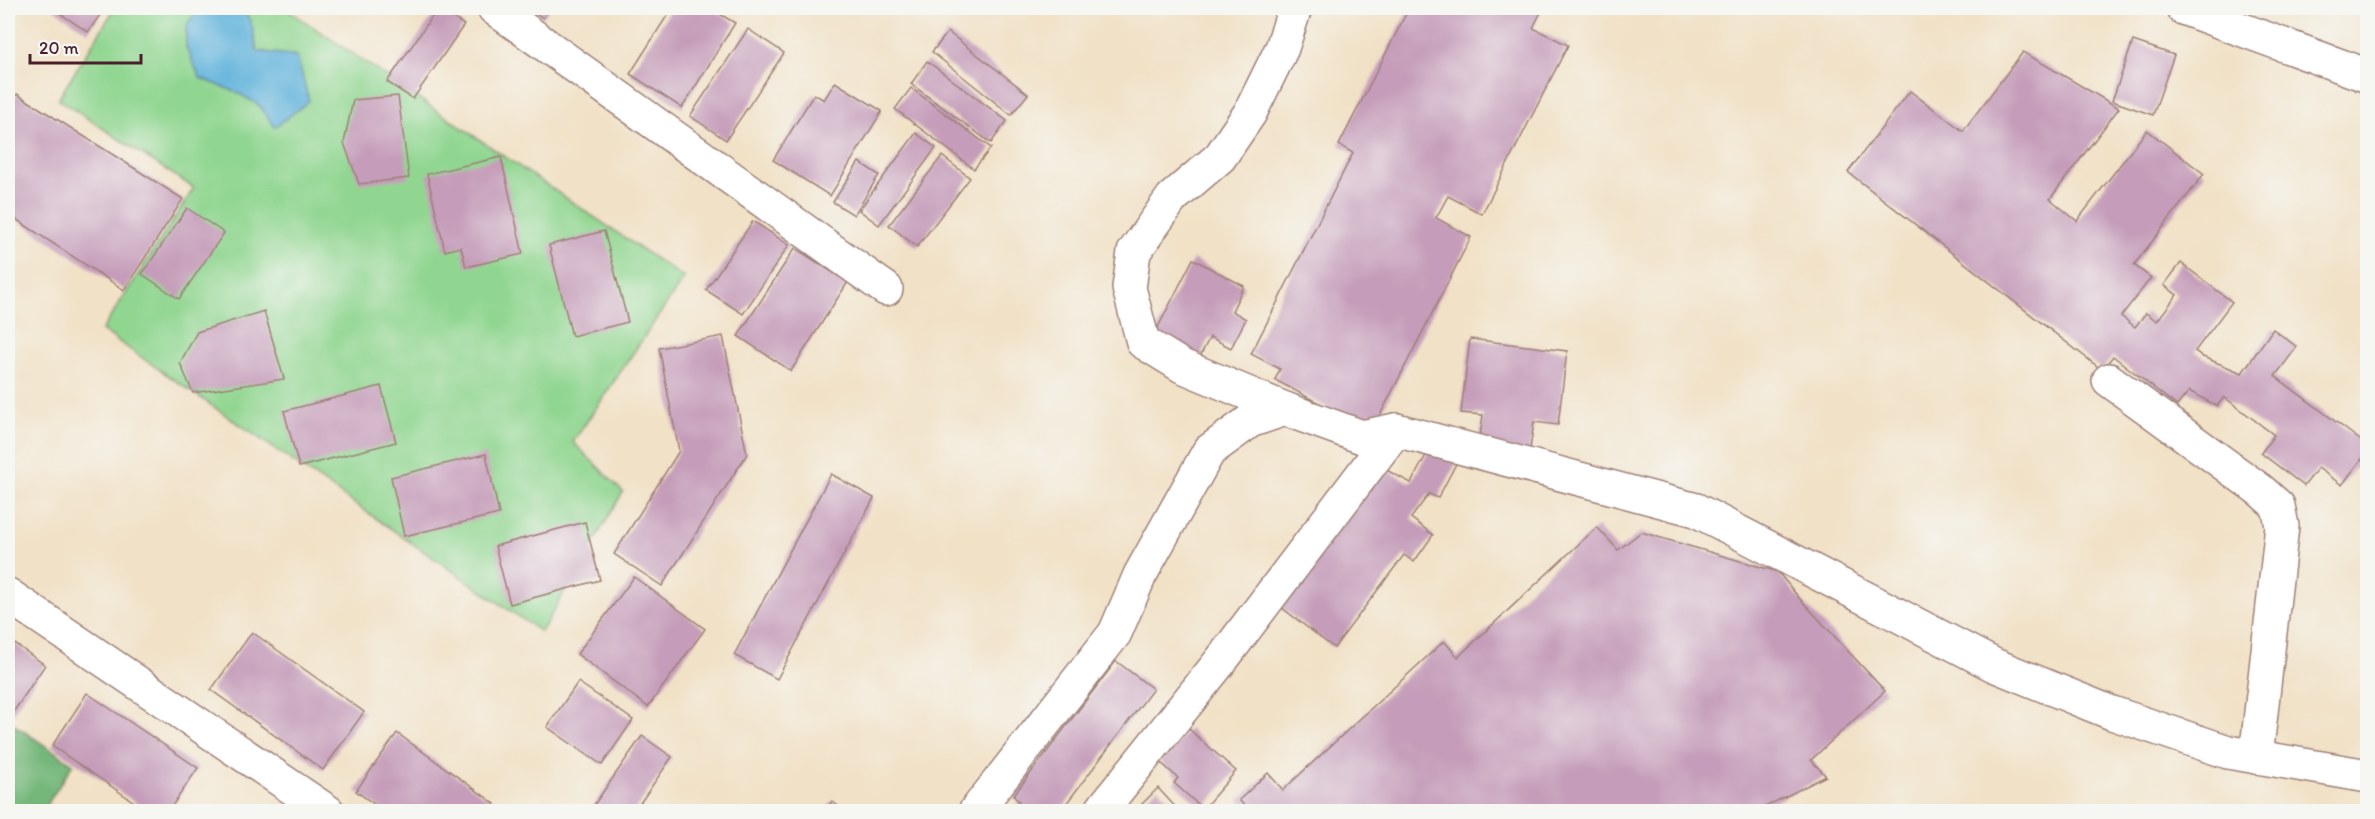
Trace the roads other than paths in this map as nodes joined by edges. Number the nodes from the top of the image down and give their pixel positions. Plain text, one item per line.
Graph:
1 (494, 8) edge
2 (1295, 8) edge
3 (2183, 8) edge
4 (2367, 76) edge
5 (886, 289) dead end
6 (2109, 380) dead end
7 (1285, 409) junction
8 (1396, 430) junction
9 (8, 595) edge
10 (2256, 757) junction
11 (2367, 776) edge
12 (1103, 808) dead end
13 (328, 812) edge
14 (975, 812) edge

1 - 5 street
2 - 7 street
3 - 4 street
6 - 10 street
7 - 8 street
7 - 14 street
8 - 10 street
8 - 12 street
9 - 13 street
10 - 11 street

